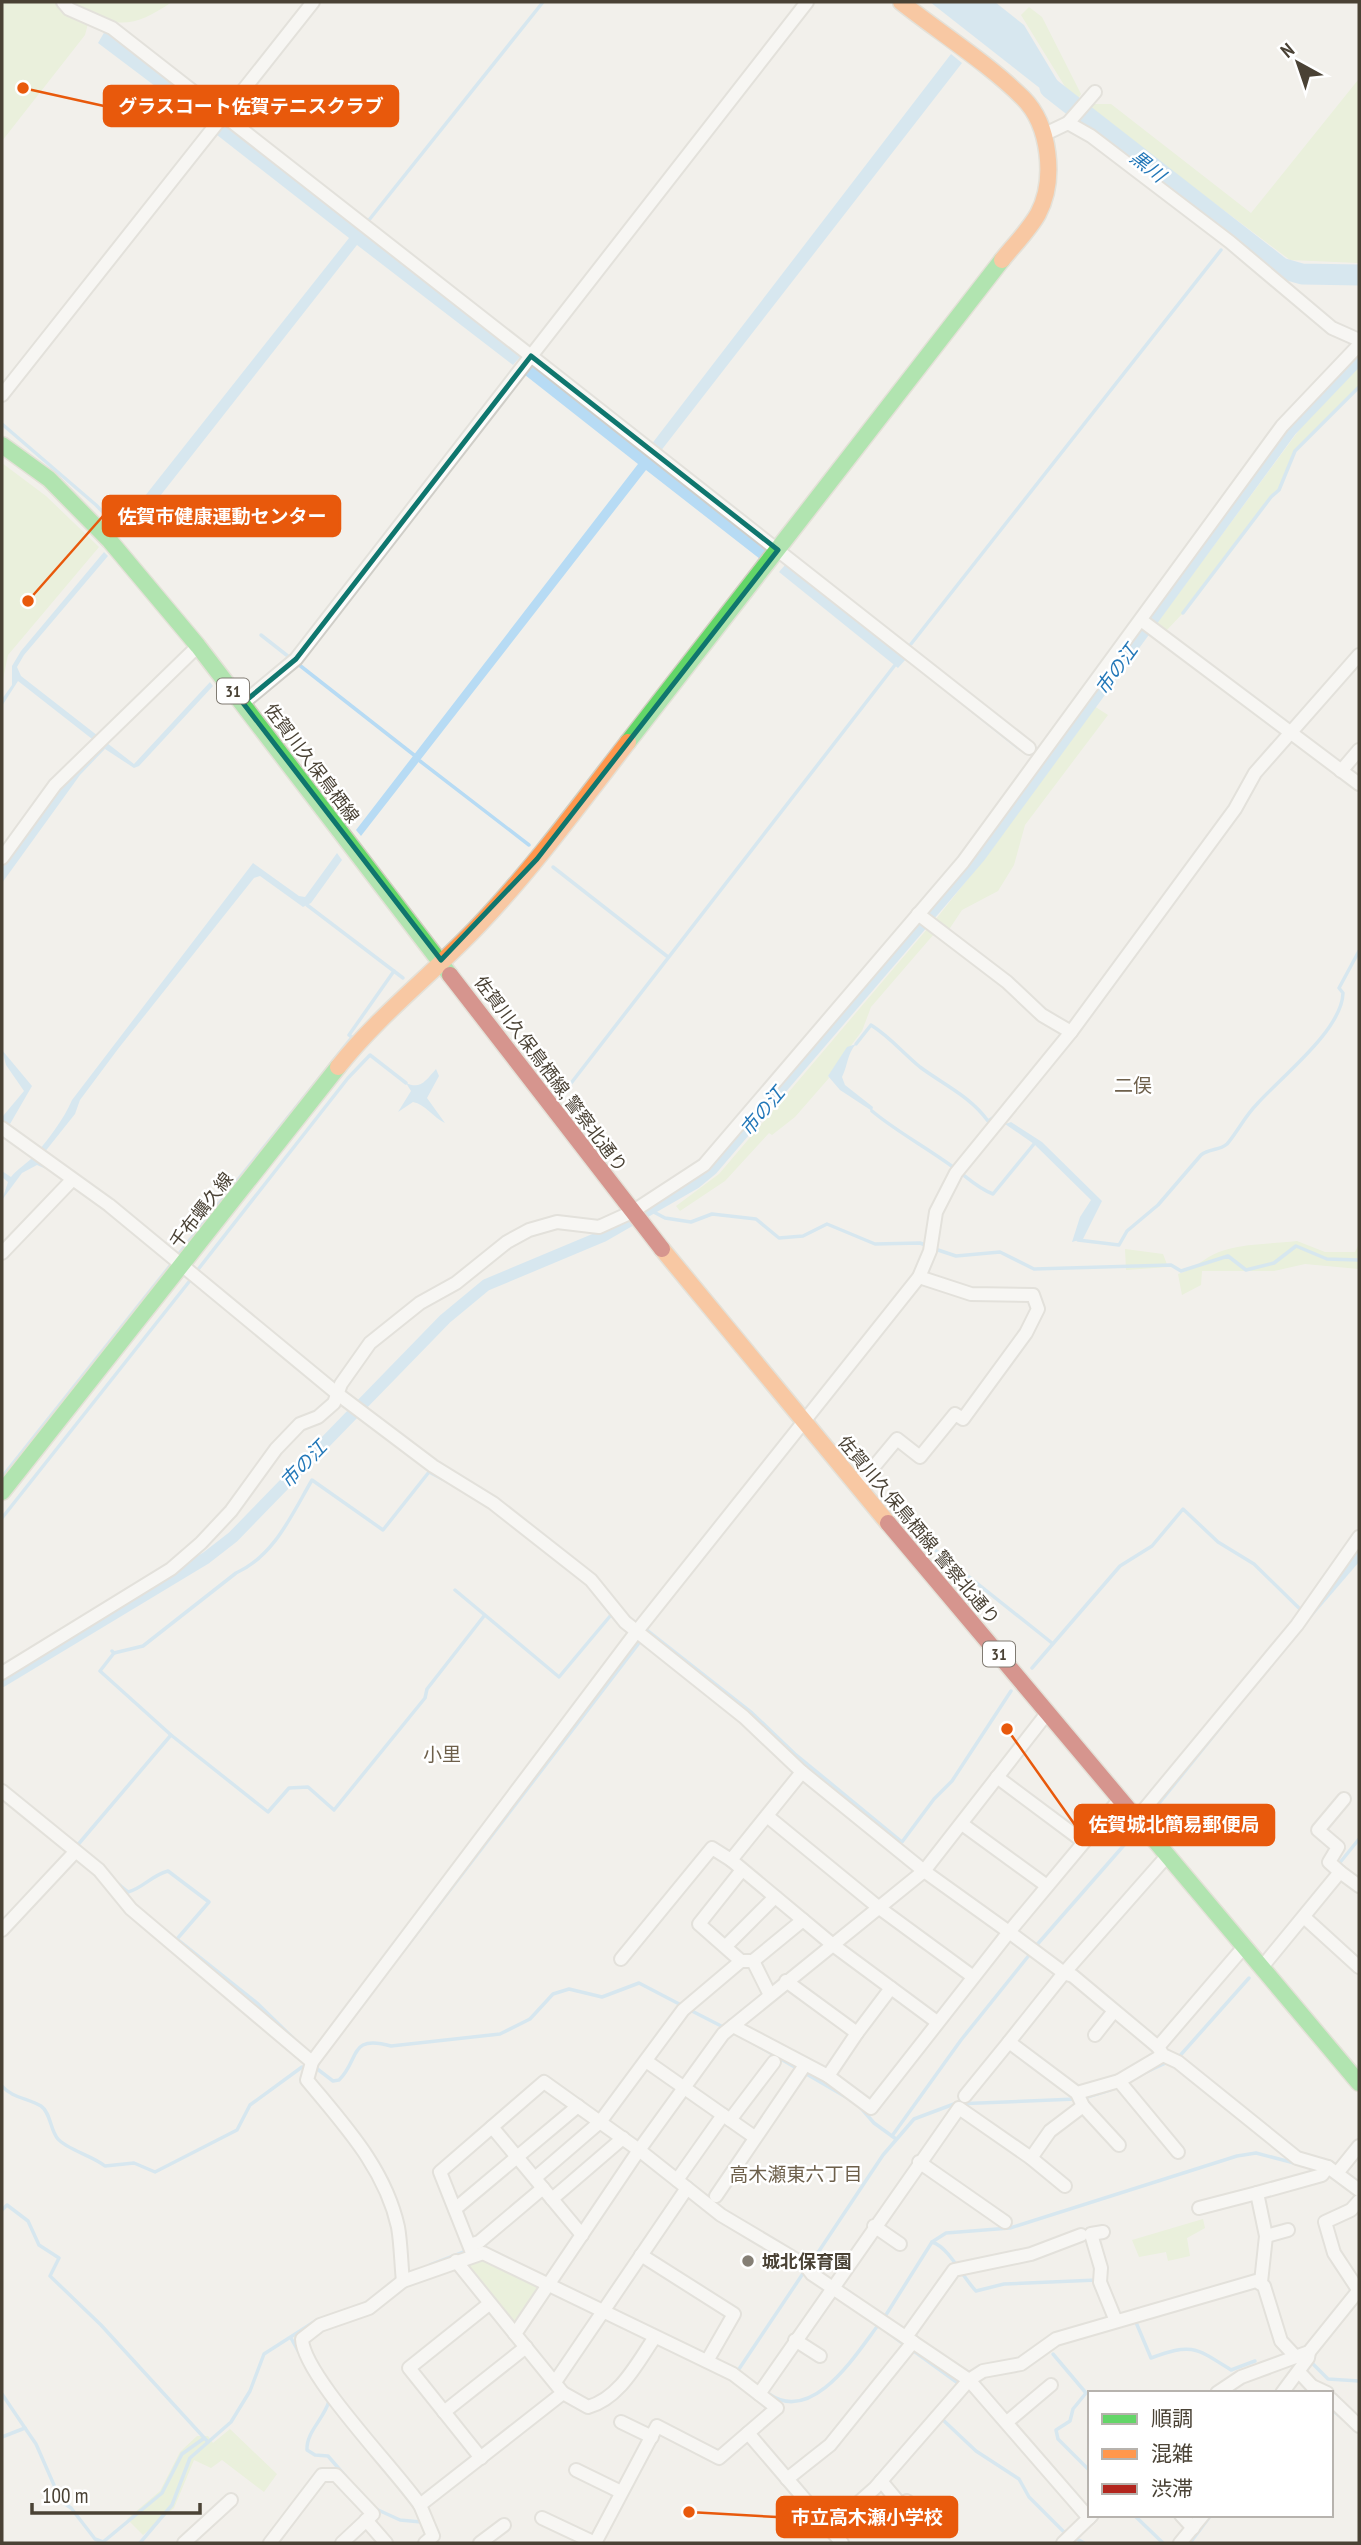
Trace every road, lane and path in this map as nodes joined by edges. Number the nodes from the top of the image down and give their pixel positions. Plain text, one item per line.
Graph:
1 (63, 2) edge
2 (313, 2) edge
3 (807, 2) edge
4 (901, 2) edge
5 (1095, 92) dead end
6 (224, 115) junction
7 (1068, 123) junction
8 (1045, 134) junction
9 (1359, 340) edge
10 (1359, 345) edge
11 (531, 356) junction
12 (2, 395) edge
13 (2, 445) edge
14 (778, 550) junction
15 (1141, 620) junction
16 (198, 646) junction
17 (1359, 654) edge
18 (243, 704) junction
19 (1291, 732) junction
20 (1029, 748) dead end
21 (1359, 750) edge
22 (1341, 771) junction
23 (1359, 784) edge
24 (2, 858) edge
25 (918, 914) junction
26 (440, 960) junction
27 (1071, 1032) junction
28 (5, 1130) edge
29 (72, 1180) junction
30 (636, 1218) junction
31 (2, 1253) edge
32 (183, 1268) junction
33 (919, 1278) junction
34 (339, 1395) junction
35 (804, 1424) junction
36 (857, 1487) junction
37 (2, 1492) edge
38 (1359, 1537) edge
39 (640, 1628) junction
40 (2, 1673) edge
41 (1048, 1712) junction
42 (802, 1772) junction
43 (997, 1777) junction
44 (2, 1791) edge
45 (1120, 1799) junction
46 (1344, 1800) dead end
47 (767, 1816) junction
48 (1137, 1818) junction
49 (962, 1824) junction
50 (1084, 1842) junction
51 (75, 1852) junction
52 (1167, 1856) junction
53 (731, 1860) junction
54 (1337, 1869) junction
55 (742, 1870) junction
56 (924, 1871) junction
57 (1047, 1886) junction
58 (1359, 1886) edge
59 (775, 1897) junction
60 (878, 1907) junction
61 (1304, 1917) junction
62 (803, 1920) junction
63 (2, 1930) edge
64 (1009, 1932) junction
65 (833, 1945) junction
66 (726, 1946) junction
67 (1243, 1948) junction
68 (621, 1959) dead end
69 (747, 1961) junction
70 (1262, 1967) junction
71 (1359, 1967) edge
72 (1063, 1973) junction
73 (972, 1976) junction
74 (786, 1981) junction
75 (891, 1988) junction
76 (770, 1995) junction
77 (1114, 2011) junction
78 (937, 2022) junction
79 (728, 2030) junction
80 (857, 2033) junction
81 (1095, 2035) dead end
82 (1009, 2042) junction
83 (1167, 2056) junction
84 (314, 2059) junction
85 (646, 2061) junction
86 (774, 2062) dead end
87 (802, 2069) junction
88 (828, 2076) junction
89 (1359, 2083) edge
90 (1122, 2084) junction
91 (684, 2088) junction
92 (965, 2096) dead end
93 (1080, 2099) junction
94 (578, 2106) junction
95 (727, 2118) junction
96 (600, 2122) junction
97 (492, 2127) junction
98 (753, 2136) junction
99 (623, 2138) junction
100 (1119, 2145) dead end
101 (1359, 2146) edge
102 (639, 2150) junction
103 (1178, 2152) dead end
104 (517, 2157) junction
105 (1031, 2158) junction
106 (919, 2162) junction
107 (1329, 2170) junction
108 (539, 2183) junction
109 (682, 2184) junction
110 (1065, 2186) dead end
111 (1257, 2193) junction
112 (716, 2196) dead end
113 (1359, 2198) edge
114 (552, 2199) junction
115 (1199, 2208) dead end
116 (455, 2209) junction
117 (1005, 2222) dead end
118 (874, 2226) junction
119 (1288, 2230) dead end
120 (1102, 2232) dead end
121 (582, 2235) junction
122 (1081, 2235) dead end
123 (1266, 2236) junction
124 (900, 2244) dead end
125 (472, 2250) junction
126 (641, 2255) junction
127 (456, 2261) junction
128 (403, 2276) junction
129 (550, 2282) junction
130 (1261, 2282) junction
131 (832, 2287) junction
132 (1359, 2291) edge
133 (489, 2304) junction
134 (605, 2308) junction
135 (1118, 2320) junction
136 (515, 2334) junction
137 (655, 2337) junction
138 (796, 2340) junction
139 (909, 2344) junction
140 (526, 2347) junction
141 (1309, 2352) junction
142 (820, 2356) dead end
143 (708, 2357) junction
144 (1297, 2357) junction
145 (1298, 2372) junction
146 (555, 2382) junction
147 (965, 2384) junction
148 (1051, 2385) dead end
149 (761, 2391) junction
150 (1220, 2391) edge
151 (1284, 2391) edge
152 (1323, 2391) edge
153 (564, 2393) junction
154 (1333, 2401) edge
155 (444, 2412) junction
156 (621, 2422) dead end
157 (1006, 2422) junction
158 (1359, 2426) edge
159 (748, 2433) junction
160 (652, 2437) junction
161 (481, 2458) junction
162 (576, 2470) dead end
163 (787, 2479) junction
164 (881, 2481) junction
165 (621, 2492) junction
166 (231, 2500) dead end
167 (907, 2501) dead end
168 (421, 2505) junction
169 (1088, 2515) edge
170 (1090, 2517) edge
171 (1183, 2517) edge
172 (1201, 2517) edge
173 (542, 2518) dead end
174 (369, 2524) junction
175 (504, 2525) dead end
176 (830, 2528) junction
177 (1193, 2528) junction
178 (1068, 2538) edge
179 (430, 2541) edge
180 (184, 2543) edge
181 (270, 2543) edge
182 (342, 2543) edge
183 (386, 2543) edge
184 (480, 2543) edge
185 (595, 2543) edge
186 (842, 2543) edge
187 (1180, 2543) edge

1 - 6 street
2 - 6 street
3 - 11 street
4 - 8 main road
5 - 7 street
6 - 11 street
6 - 12 street
7 - 8 street
7 - 9 street
8 - 14 main road, 千布蠣久線
10 - 15 street
11 - 14 street
11 - 18 street
13 - 16 main road, 佐賀川久保鳥栖線 / 31
14 - 20 street
14 - 26 main road, 千布蠣久線
15 - 19 street
15 - 25 street
16 - 18 main road, 佐賀川久保鳥栖線 / 31
16 - 24 street
17 - 19 street
18 - 26 main road, 佐賀川久保鳥栖線 / 31
19 - 22 street
19 - 27 street
21 - 22 street
22 - 23 street
25 - 27 street
25 - 30 street
26 - 30 main road, 佐賀川久保鳥栖線, 警察北通り / 31
26 - 32 main road, 千布蠣久線
27 - 33 street
28 - 29 street
29 - 31 street
29 - 32 street
30 - 34 street
30 - 35 main road, 佐賀川久保鳥栖線, 警察北通り / 31
32 - 34 street
32 - 37 main road, 千布蠣久線
33 - 35 street
33 - 36 street
34 - 39 street
34 - 40 street
35 - 36 main road, 佐賀川久保鳥栖線, 警察北通り / 31
35 - 39 street
36 - 41 main road, 佐賀川久保鳥栖線, 警察北通り / 31
38 - 48 street
39 - 42 street
39 - 84 street
41 - 43 street
41 - 45 main road, 佐賀川久保鳥栖線, 警察北通り / 31
42 - 47 street
42 - 56 street
43 - 49 street
43 - 50 street
44 - 51 street
45 - 48 main road, 佐賀川久保鳥栖線, 警察北通り / 31
45 - 50 street
46 - 54 street
47 - 53 street
47 - 60 street
48 - 52 main road, 佐賀川久保鳥栖線, 警察北通り / 31
49 - 56 street
49 - 57 street
50 - 57 street
51 - 63 street
51 - 84 street
52 - 67 main road, 佐賀川久保鳥栖線, 警察北通り / 31
52 - 72 street
53 - 55 street
53 - 68 street
54 - 58 street
54 - 61 street
55 - 59 street
55 - 66 street
56 - 60 street
56 - 64 street
57 - 64 street
59 - 62 street
59 - 66 street
60 - 65 street
60 - 73 street
61 - 70 street
61 - 71 street
62 - 65 street
62 - 69 street
64 - 72 street
64 - 73 street
65 - 74 street
65 - 75 street
66 - 69 street
67 - 70 main road, 佐賀川久保鳥栖線, 警察北通り / 31
67 - 83 street
69 - 76 street
69 - 85 street
70 - 89 main road, 佐賀川久保鳥栖線, 警察北通り / 31
72 - 77 street
72 - 82 street
73 - 78 street
74 - 76 street
74 - 80 street
75 - 78 street
75 - 80 street
76 - 79 street
77 - 81 street
77 - 83 street
78 - 88 street
79 - 87 street
79 - 91 street
80 - 88 street
82 - 92 street
82 - 93 street
83 - 90 street
83 - 107 street
84 - 128 street
85 - 91 street
85 - 96 street
86 - 95 street
87 - 88 street
87 - 98 street
90 - 93 street
90 - 103 street
91 - 95 street
91 - 102 street
93 - 100 street
93 - 105 street
94 - 96 street
94 - 97 street
94 - 104 street
95 - 98 street
95 - 109 street
96 - 99 street
96 - 108 street
97 - 104 street
97 - 116 street
98 - 112 street
99 - 102 street
99 - 114 street
101 - 107 street
102 - 109 street
102 - 121 street
104 - 108 street
104 - 116 street
105 - 106 street
105 - 110 street
106 - 117 street
106 - 118 street
107 - 111 street
107 - 113 street
108 - 114 street
108 - 125 street
109 - 126 street
109 - 131 street
111 - 115 street
111 - 123 street
113 - 132 street
114 - 121 street
116 - 125 street
118 - 124 street
118 - 131 street
119 - 123 street
120 - 135 street
121 - 129 street
122 - 139 street
123 - 130 street
125 - 127 street
125 - 129 street
126 - 134 street
126 - 143 street
127 - 128 street
127 - 133 street
128 - 168 street
129 - 134 street
129 - 136 street
130 - 135 street
130 - 144 street
131 - 138 street
131 - 139 street
132 - 141 street
133 - 136 street
133 - 155 street
134 - 137 street
134 - 146 street
135 - 147 street
136 - 140 street
137 - 143 street
137 - 153 street
138 - 142 street
138 - 149 street
139 - 147 street
139 - 163 street
140 - 146 street
140 - 155 street
141 - 144 street
141 - 145 street
143 - 149 street
144 - 150 street
145 - 151 street
145 - 152 street
146 - 153 street
147 - 157 street
147 - 164 street
148 - 157 street
149 - 159 street
153 - 161 street
154 - 158 street
155 - 161 street
156 - 160 street
157 - 169 street
159 - 160 street
159 - 163 street
160 - 165 street
161 - 168 street
162 - 165 street
163 - 176 street
164 - 167 street
164 - 176 street
165 - 185 street
166 - 180 street
168 - 179 street
170 - 178 street
171 - 177 street
172 - 177 street
173 - 185 street
174 - 181 street
174 - 182 street
174 - 183 street
175 - 184 street
176 - 186 street
177 - 187 street

